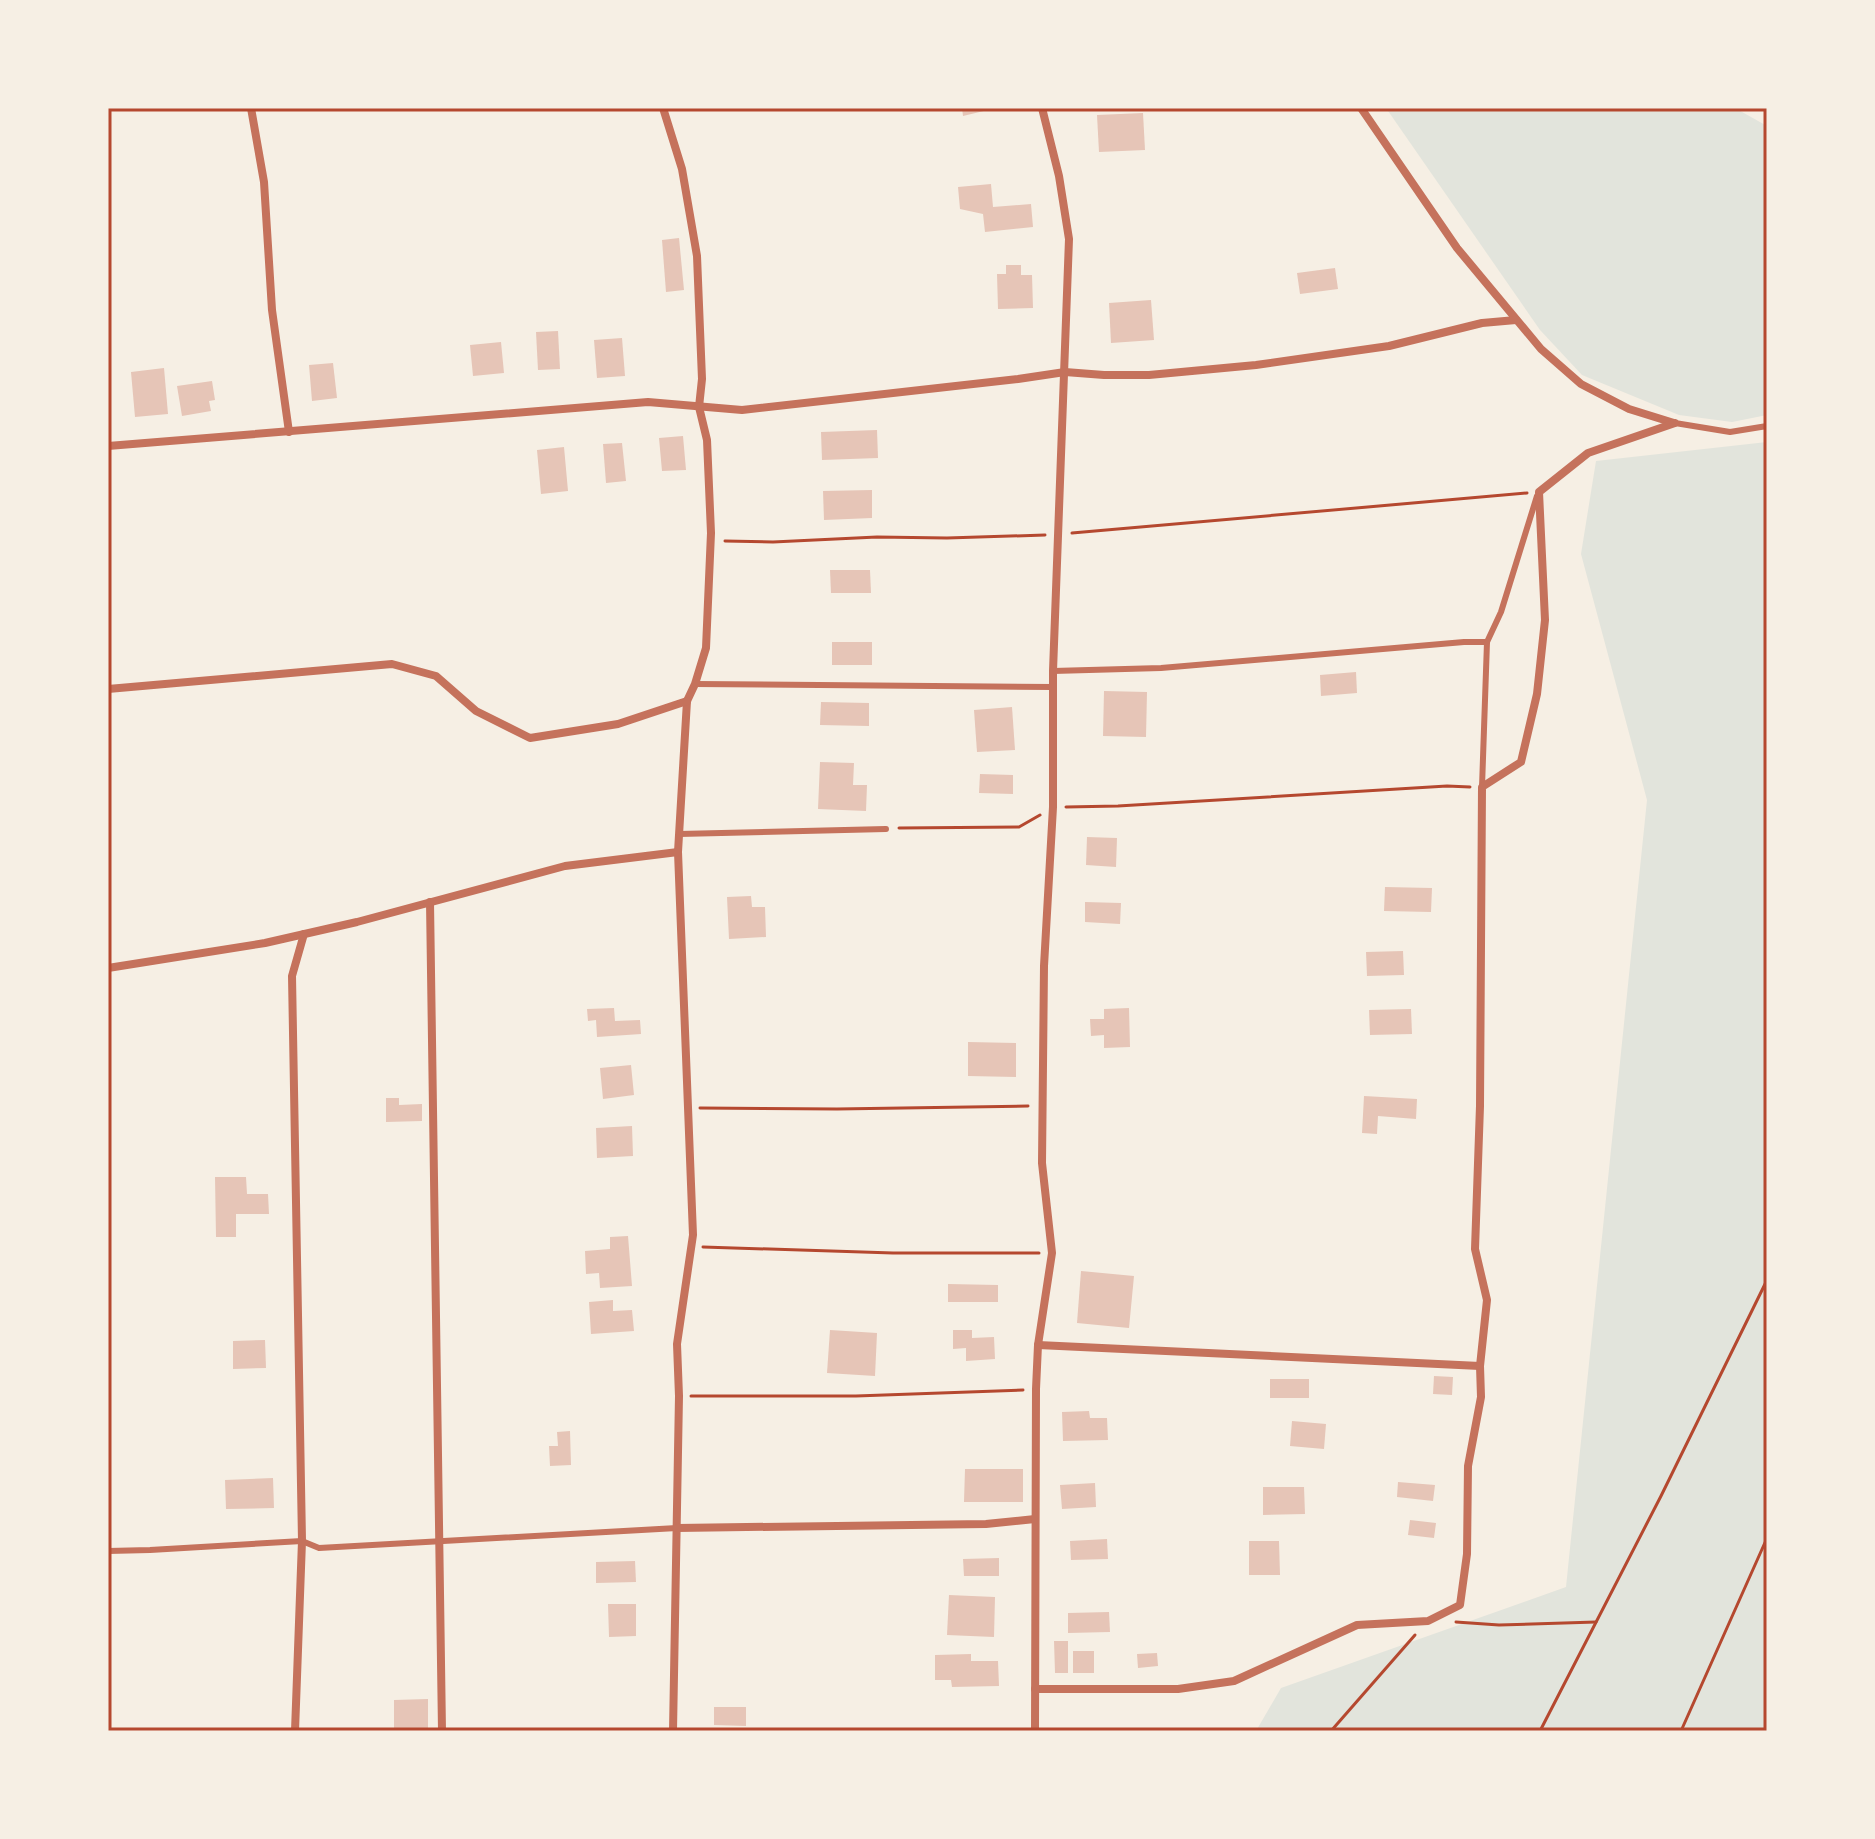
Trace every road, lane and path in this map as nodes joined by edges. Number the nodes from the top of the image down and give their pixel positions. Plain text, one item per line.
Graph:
1 (251, 108) edge
2 (663, 108) edge
3 (1042, 108) edge
4 (1361, 108) edge
5 (1516, 320) junction
6 (1065, 372) junction
7 (699, 407) junction
8 (1675, 423) junction
9 (1767, 426) edge
10 (289, 432) junction
11 (108, 446) edge
12 (1539, 492) junction
13 (1059, 535) junction
14 (711, 541) junction
15 (1487, 642) junction
16 (1053, 671) junction
17 (695, 684) junction
18 (1053, 687) junction
19 (108, 689) edge
20 (687, 701) junction
21 (1482, 787) junction
22 (1053, 807) junction
23 (886, 829) joint
24 (679, 834) junction
25 (678, 852) junction
26 (430, 902) junction
27 (304, 934) junction
28 (108, 968) edge
29 (1043, 1107) junction
30 (688, 1108) junction
31 (691, 1247) junction
32 (1052, 1253) junction
33 (1767, 1280) edge
34 (1038, 1345) junction
35 (1480, 1366) junction
36 (1036, 1389) junction
37 (679, 1396) junction
38 (1035, 1519) junction
39 (677, 1528) junction
40 (1767, 1538) edge
41 (302, 1541) junction
42 (439, 1542) junction
43 (108, 1543) edge
44 (1428, 1621) junction
45 (1456, 1622) dead end
46 (1596, 1622) junction
47 (1035, 1689) junction
48 (295, 1731) edge
49 (442, 1731) edge
50 (673, 1731) edge
51 (1035, 1731) edge
52 (1331, 1731) edge
53 (1540, 1731) edge
54 (1681, 1731) edge

1 - 10 street
2 - 7 street
3 - 6 street
4 - 5 street
5 - 6 street
5 - 8 street
6 - 7 street
6 - 13 street
7 - 10 street
7 - 14 street
8 - 9 lane
8 - 12 street
10 - 11 street
12 - 13 path
12 - 15 lane
12 - 21 street
13 - 14 path
13 - 16 street
14 - 17 street
15 - 16 lane
15 - 21 lane
16 - 18 street
17 - 18 lane
17 - 20 street
18 - 22 street
19 - 20 street
20 - 24 street
21 - 22 path
21 - 35 street
22 - 23 path
22 - 29 street
23 - 24 lane
24 - 25 street
25 - 26 street
25 - 30 street
26 - 27 street
26 - 42 street
27 - 28 street
27 - 41 street
29 - 30 path
29 - 32 street
30 - 31 street
31 - 32 path
31 - 37 street
32 - 34 street
33 - 46 path
34 - 35 street
34 - 36 street
35 - 44 street
36 - 37 path
36 - 38 street
37 - 39 street
38 - 39 street
38 - 47 street
39 - 42 lane
39 - 50 street
40 - 54 path
41 - 42 lane
41 - 43 lane
41 - 48 street
42 - 49 street
44 - 47 street
44 - 52 path
45 - 46 path
46 - 53 path
47 - 51 street

